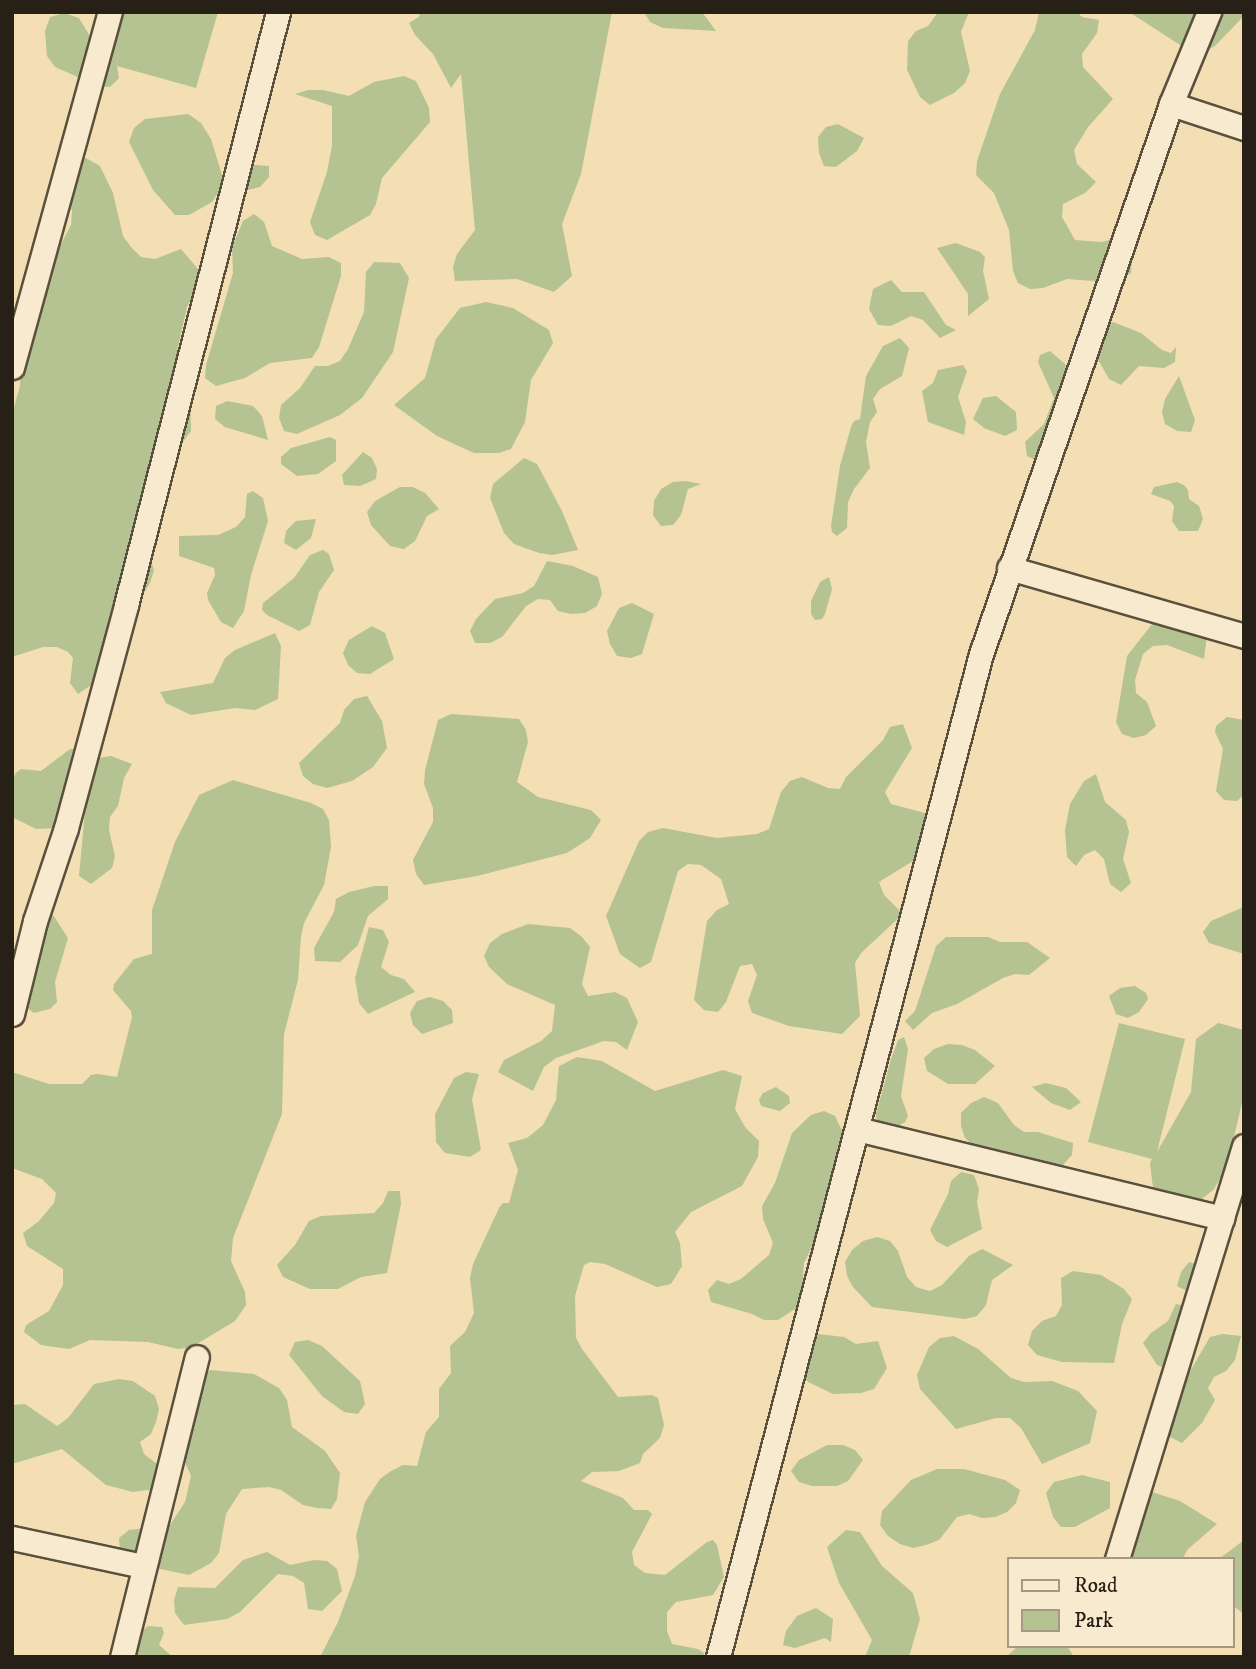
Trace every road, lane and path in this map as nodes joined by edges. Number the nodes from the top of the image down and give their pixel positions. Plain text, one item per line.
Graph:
1 (110, 12) edge
2 (278, 12) edge
3 (1209, 12) edge
4 (1171, 104) junction
5 (1244, 128) edge
6 (12, 366) edge
7 (1009, 568) junction
8 (1244, 636) edge
9 (35, 921) junction
10 (12, 948) edge
11 (12, 1014) edge
12 (857, 1129) junction
13 (1244, 1146) edge
14 (1222, 1218) junction
15 (197, 1357) dead end
16 (12, 1538) edge
17 (1118, 1557) edge
18 (143, 1566) junction
19 (122, 1657) edge
20 (718, 1657) edge

1 - 6 street
2 - 9 street
3 - 4 street
4 - 5 street
4 - 7 street
7 - 8 street
7 - 12 street
9 - 10 street
9 - 11 street
12 - 14 street
12 - 20 street
13 - 14 street
14 - 17 street
15 - 18 street
16 - 18 street
18 - 19 street

